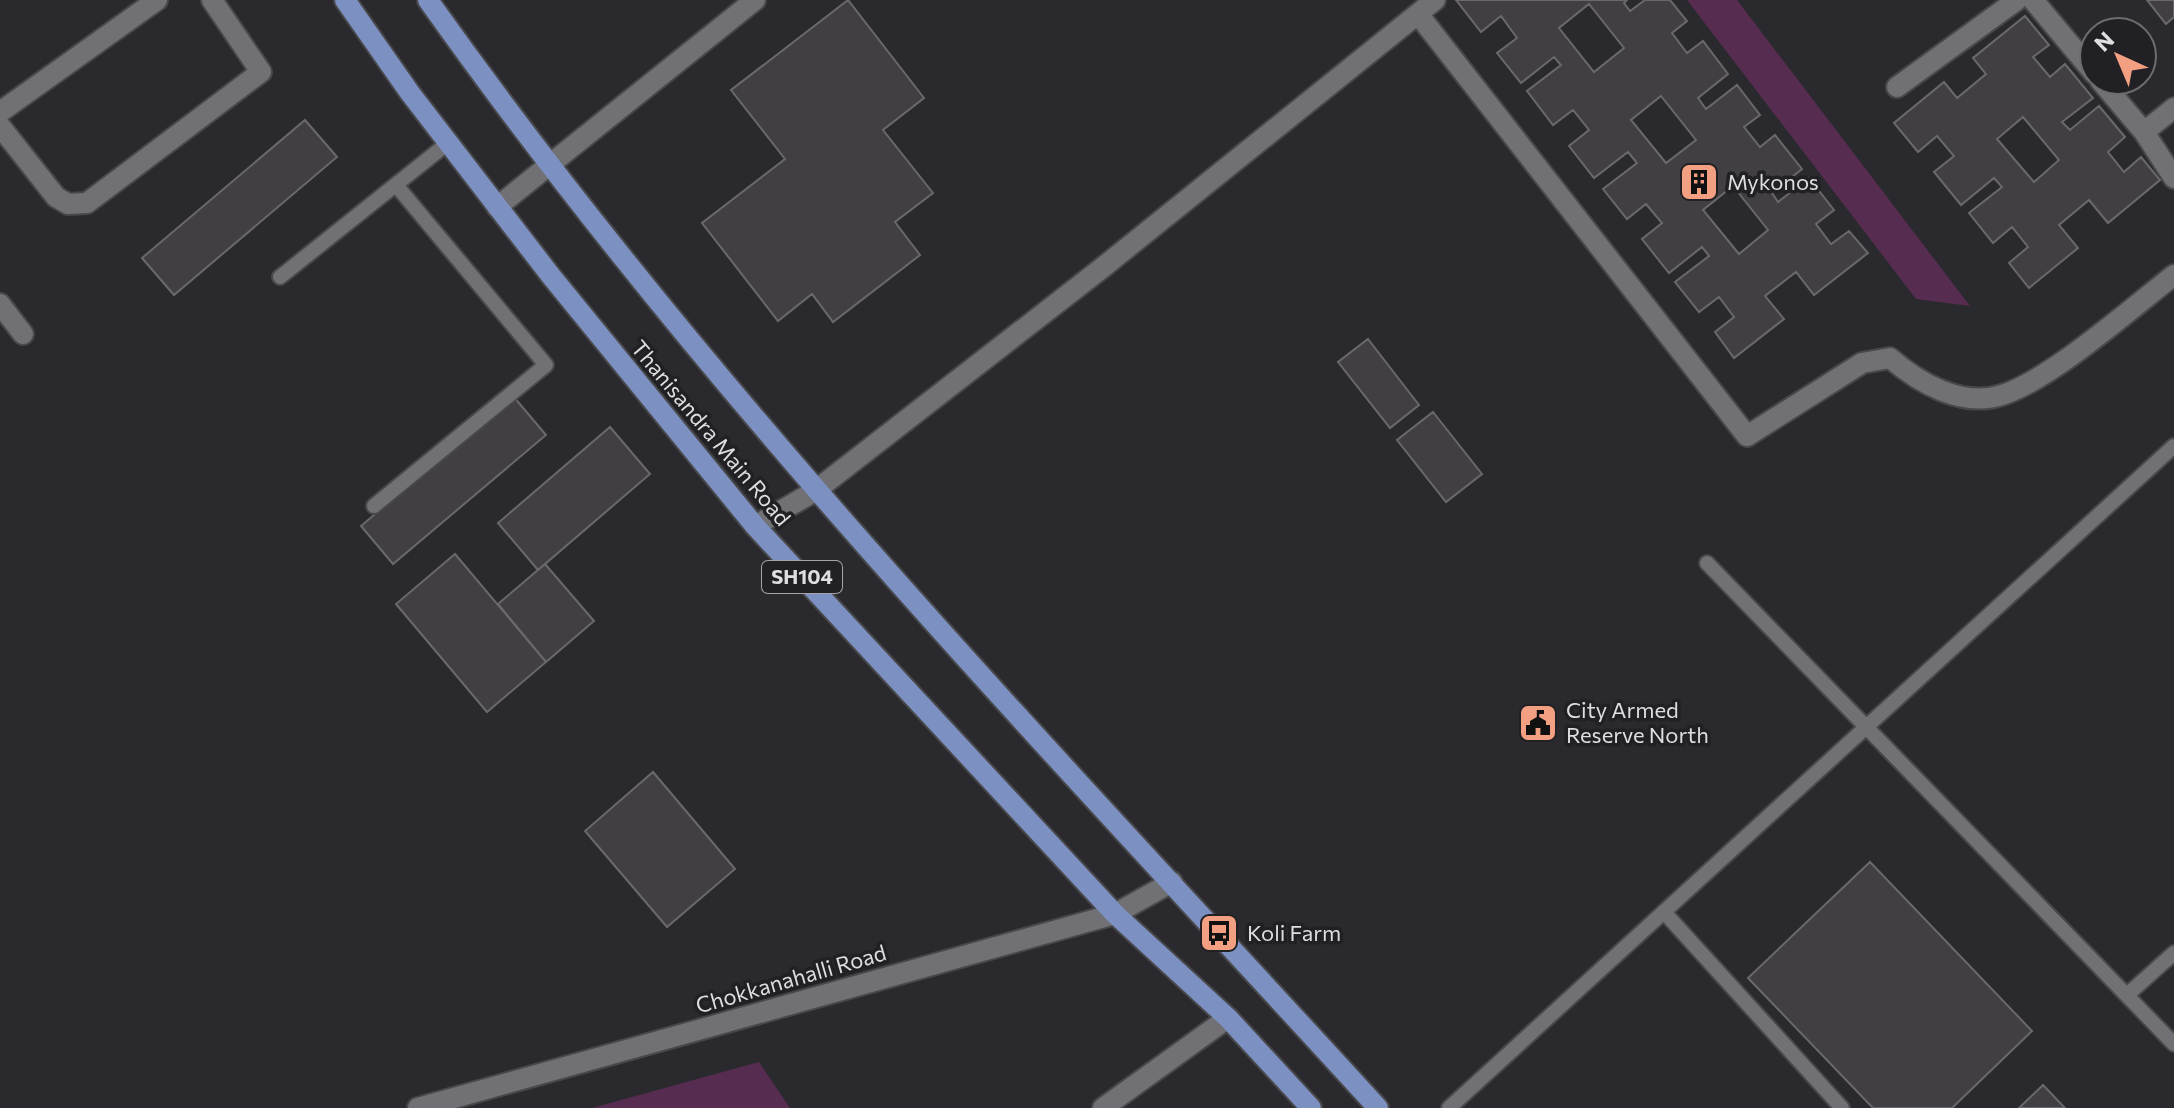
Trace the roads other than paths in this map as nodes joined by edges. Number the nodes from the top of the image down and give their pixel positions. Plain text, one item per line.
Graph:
1 (157, 0) edge
2 (212, 0) edge
3 (345, 0) edge
4 (428, 0) edge
5 (755, 0) edge
6 (1435, 0) edge
7 (2017, 0) edge
8 (2033, 0) edge
9 (1418, 14) junction
10 (2078, 54) edge
11 (1897, 87) dead end
12 (2114, 96) edge
13 (2174, 108) edge
14 (0, 112) edge
15 (0, 126) edge
16 (2144, 132) junction
17 (448, 143) junction
18 (551, 166) junction
19 (2174, 178) edge
20 (396, 185) junction
21 (497, 207) junction
22 (2174, 275) edge
23 (280, 277) dead end
24 (0, 304) edge
25 (23, 334) dead end
26 (2174, 446) edge
27 (815, 491) junction
28 (374, 506) dead end
29 (755, 526) junction
30 (1707, 563) dead end
31 (1866, 727) junction
32 (1172, 882) junction
33 (1664, 912) junction
34 (1115, 914) junction
35 (2174, 953) edge
36 (2127, 995) junction
37 (1228, 1018) junction
38 (2174, 1044) edge
39 (418, 1108) edge
40 (1103, 1108) edge
41 (1311, 1108) edge
42 (1378, 1108) edge
43 (1449, 1108) edge
44 (1842, 1108) edge

1 - 14 street
2 - 15 street
3 - 17 main road, Thanisandra Main Road / SH104
4 - 18 main road, Thanisandra Main Road / SH104
5 - 18 street
6 - 9 street
7 - 11 street
8 - 10 street
9 - 22 street
9 - 27 street
12 - 16 street
13 - 16 street
16 - 19 street
17 - 20 lane
17 - 21 main road, Thanisandra Main Road / SH104
18 - 21 street
18 - 27 main road, Thanisandra Main Road / SH104
20 - 23 lane
20 - 28 lane
21 - 29 main road, Thanisandra Main Road / SH104
24 - 25 street
26 - 31 lane
27 - 29 street
27 - 32 main road, Thanisandra Main Road / SH104
29 - 34 main road, Thanisandra Main Road / SH104
30 - 31 lane
31 - 33 lane
31 - 36 lane
32 - 34 street, Chokkanahalli Road
32 - 42 main road, Thanisandra Main Road / SH104
33 - 43 lane
33 - 44 lane
34 - 37 main road, Thanisandra Main Road / SH104
34 - 39 street, Chokkanahalli Road
35 - 36 lane
36 - 38 lane
37 - 40 street
37 - 41 main road, Thanisandra Main Road / SH104

